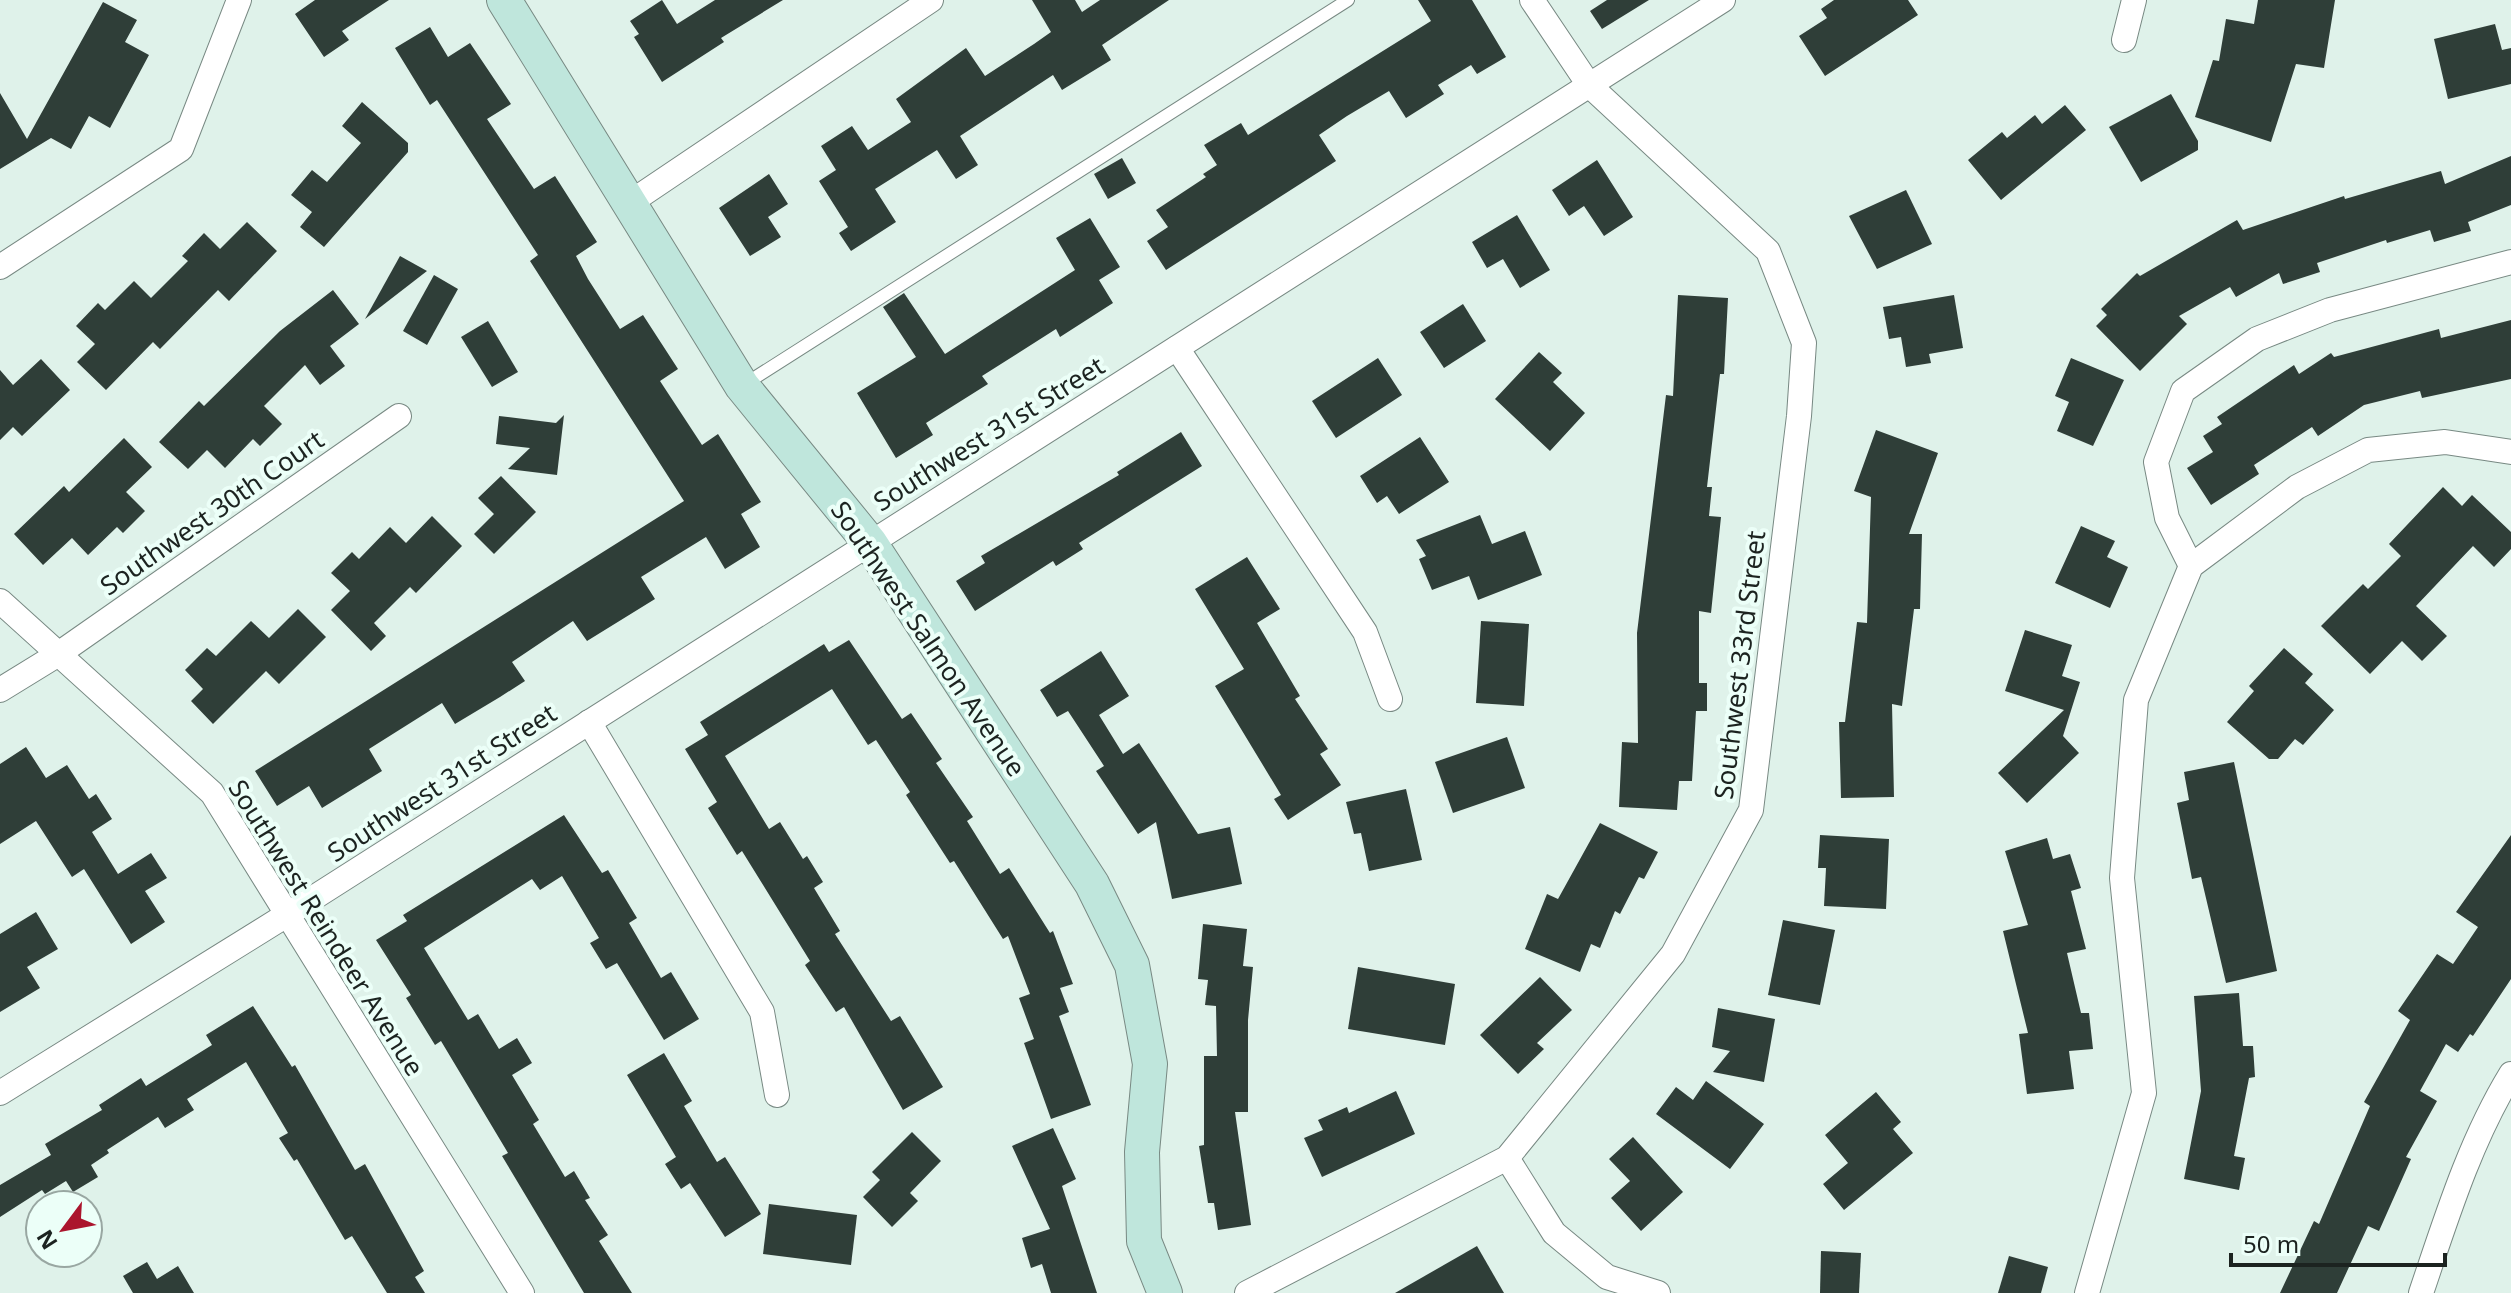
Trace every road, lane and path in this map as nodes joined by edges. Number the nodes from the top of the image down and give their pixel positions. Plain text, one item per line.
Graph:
1 (239, 0) edge
2 (504, 0) edge
3 (931, 0) edge
4 (1348, 0) edge
5 (1532, 0) edge
6 (1723, 0) edge
7 (2134, 0) edge
8 (2124, 40) dead end
9 (1589, 85) junction
10 (628, 204) junction
11 (2511, 262) edge
12 (0, 267) edge
13 (1177, 348) junction
14 (742, 386) junction
15 (399, 416) dead end
16 (2511, 452) edge
17 (870, 543) junction
18 (2191, 566) junction
19 (0, 601) edge
20 (57, 655) junction
21 (0, 690) edge
22 (1390, 699) dead end
23 (589, 722) junction
24 (285, 916) junction
25 (2511, 1074) edge
26 (0, 1093) edge
27 (777, 1095) dead end
28 (1507, 1158) junction
29 (522, 1293) edge
30 (1165, 1293) edge
31 (1247, 1293) edge
32 (1658, 1293) edge
33 (2087, 1293) edge
34 (2421, 1293) edge

1 - 12 street
2 - 10 street, Southwest Salmon Avenue
3 - 10 street
4 - 14 lane
5 - 9 street, Southwest 33rd Street
6 - 9 street, Southwest 31st Street
7 - 8 street
9 - 13 street, Southwest 31st Street
9 - 28 street, Southwest 33rd Street
10 - 14 street, Southwest Salmon Avenue
11 - 18 street
13 - 17 street, Southwest 31st Street
13 - 22 street
14 - 17 street, Southwest Salmon Avenue
15 - 20 street, Southwest 30th Court
16 - 18 street
17 - 23 street, Southwest 31st Street
17 - 30 street, Southwest Salmon Avenue
18 - 33 street
19 - 20 street, Southwest Reindeer Avenue
20 - 21 street, Southwest 30th Court
20 - 24 street, Southwest Reindeer Avenue
23 - 24 street, Southwest 31st Street
23 - 27 street
24 - 26 street, Southwest 31st Street
24 - 29 street, Southwest Reindeer Avenue
25 - 34 street
28 - 31 street, Southwest 33rd Street
28 - 32 street

